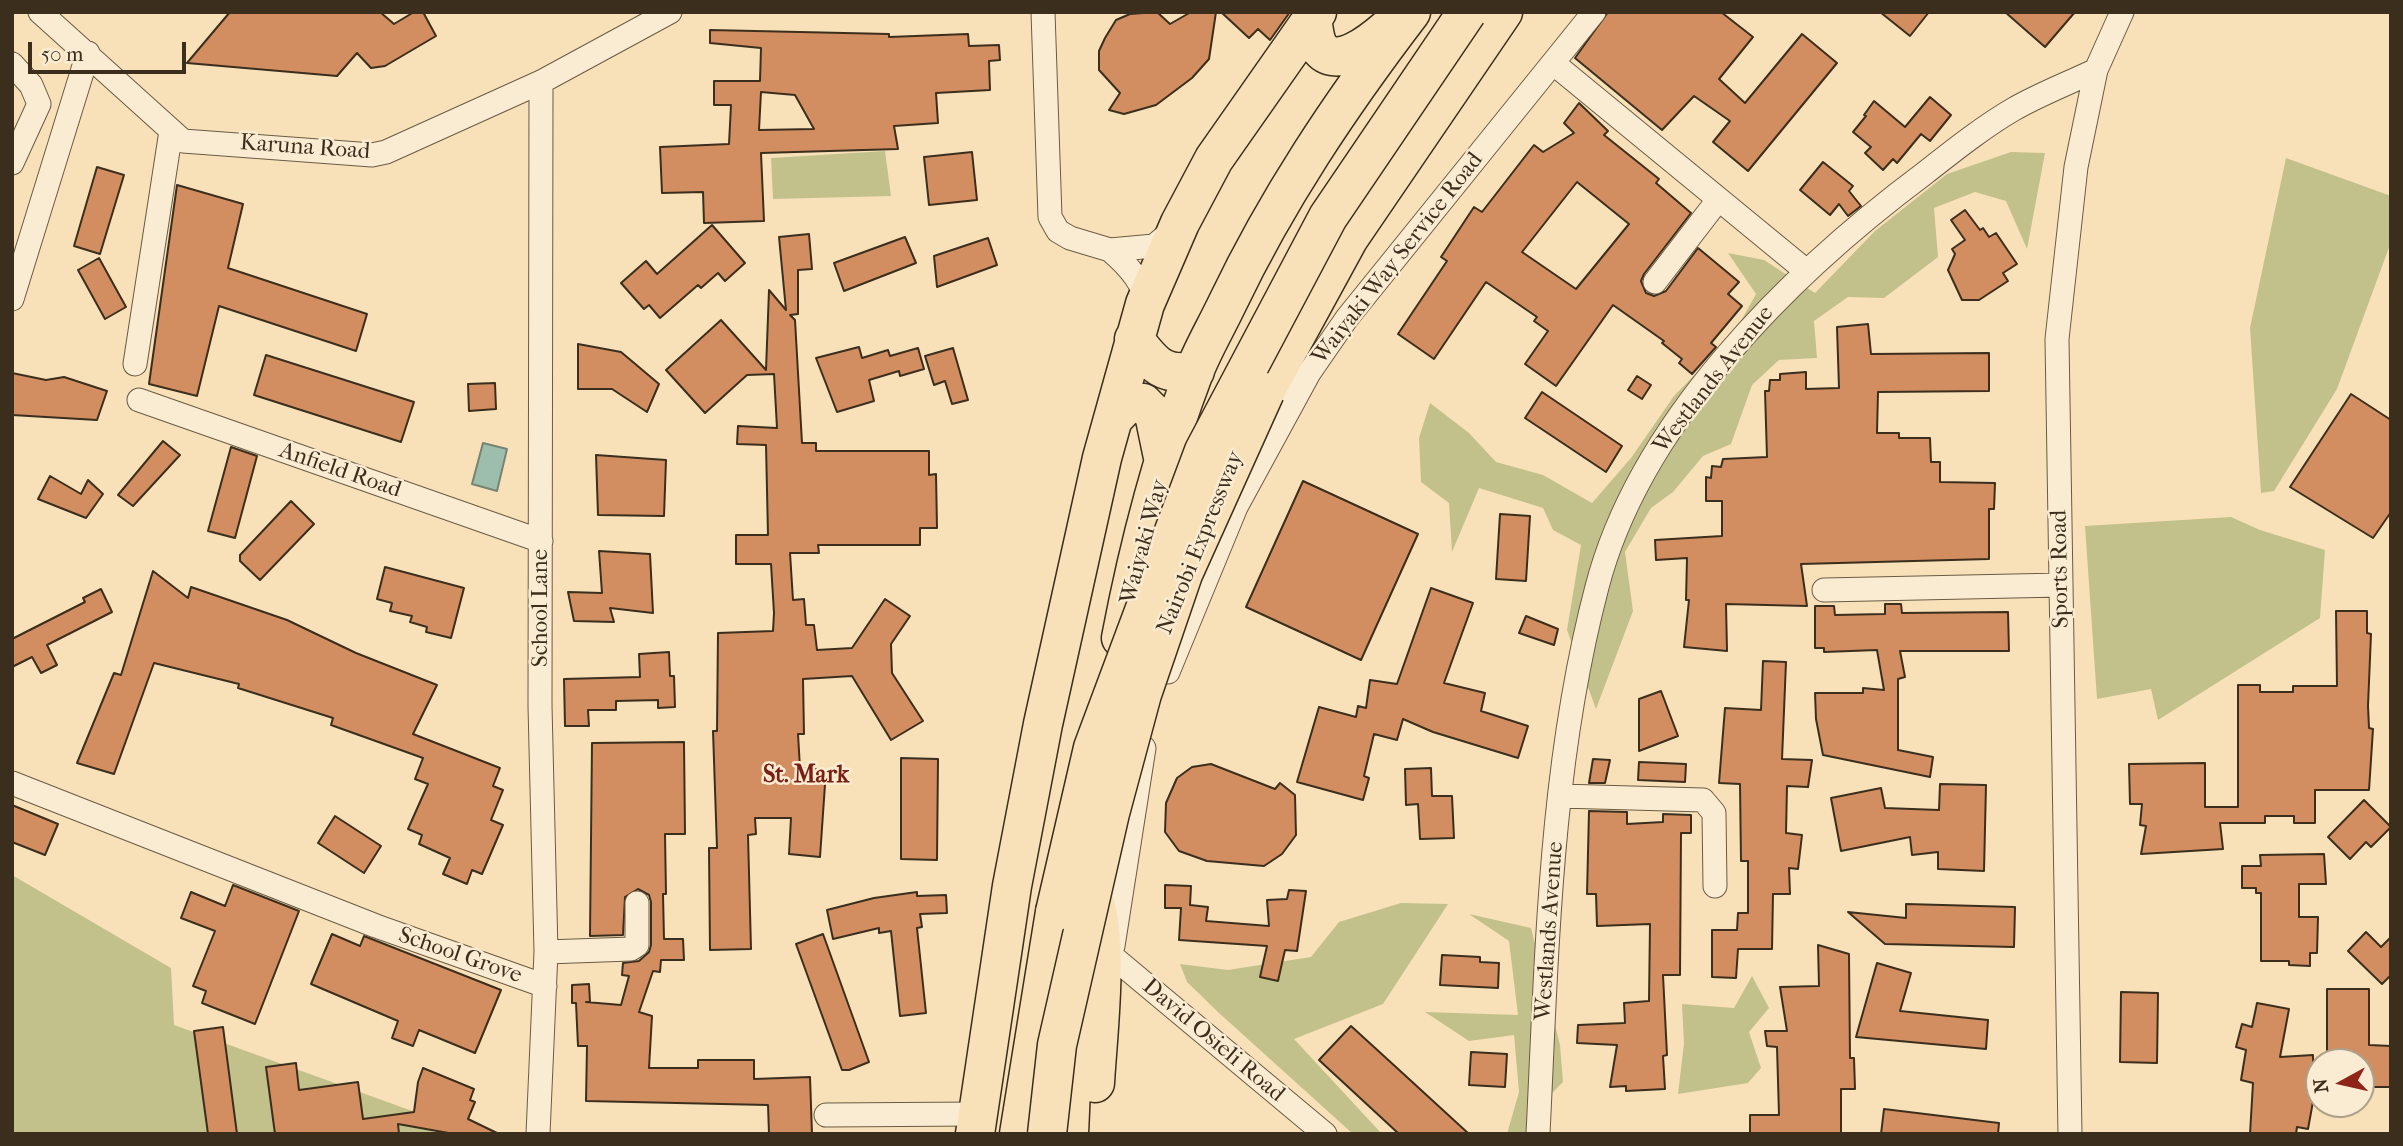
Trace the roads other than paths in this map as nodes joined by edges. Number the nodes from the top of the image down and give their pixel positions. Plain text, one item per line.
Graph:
1 (40, 12) edge
2 (670, 12) edge
3 (1409, 12) edge
4 (1467, 12) edge
5 (1503, 12) edge
6 (1594, 12) edge
7 (2122, 12) edge
8 (1044, 15) edge
9 (1314, 16) edge
10 (88, 53) junction
11 (1553, 63) junction
12 (12, 64) edge
13 (2096, 69) junction
14 (541, 82) junction
15 (171, 131) junction
16 (12, 163) edge
17 (1718, 200) junction
18 (1180, 223) junction
19 (1110, 250) junction
20 (1805, 270) junction
21 (1655, 282) dead end
22 (12, 299) edge
23 (1140, 321) junction
24 (135, 364) dead end
25 (1195, 371) junction
26 (139, 400) dead end
27 (1113, 419) junction
28 (1165, 465) junction
29 (541, 541) junction
30 (2061, 585) junction
31 (1824, 590) dead end
32 (1146, 737) junction
33 (1095, 778) junction
34 (12, 783) edge
35 (1560, 796) junction
36 (1080, 877) junction
37 (1715, 886) dead end
38 (638, 904) dead end
39 (1106, 951) junction
40 (546, 952) junction
41 (545, 986) junction
42 (827, 1115) dead end
43 (976, 1124) edge
44 (538, 1134) edge
45 (1019, 1134) edge
46 (1047, 1134) edge
47 (1069, 1134) edge
48 (1092, 1134) edge
49 (1325, 1134) edge
50 (1538, 1134) edge
51 (2070, 1134) edge

1 - 10 street, Karuna Road
2 - 14 street, Karuna Road
3 - 9 highway
3 - 25 highway, Waiyaki Way
4 - 45 highway, Nairobi Expressway, bridge
5 - 46 highway, Nairobi Expressway, bridge
6 - 11 street, Waiyaki Way Service Road
7 - 13 street, Sports Road
8 - 19 street
9 - 18 highway
10 - 15 street, Karuna Road
10 - 22 street
11 - 17 street
11 - 32 street, Waiyaki Way Service Road
12 - 16 street
13 - 20 street, Westlands Avenue
13 - 30 street, Sports Road
14 - 15 street, Karuna Road
14 - 29 street, School Lane
15 - 24 street
17 - 20 street
17 - 21 street
18 - 19 street
18 - 23 highway
19 - 23 street
20 - 35 street, Westlands Avenue
23 - 25 highway
23 - 27 highway
25 - 28 highway, Waiyaki Way
26 - 29 street, Anfield Road
27 - 28 highway
27 - 43 highway
28 - 33 highway, Waiyaki Way
29 - 40 street, School Lane
30 - 31 street
30 - 51 street, Sports Road
32 - 33 street
32 - 39 street, Waiyaki Way Service Road
33 - 36 highway, Waiyaki Way
34 - 41 street, School Grove
35 - 37 street
35 - 50 street, Westlands Avenue
36 - 39 highway
36 - 47 highway, Waiyaki Way
38 - 40 street
39 - 48 highway
39 - 49 street, David Osieli Road
40 - 41 street, School Lane
41 - 44 street, School Lane
42 - 43 street

